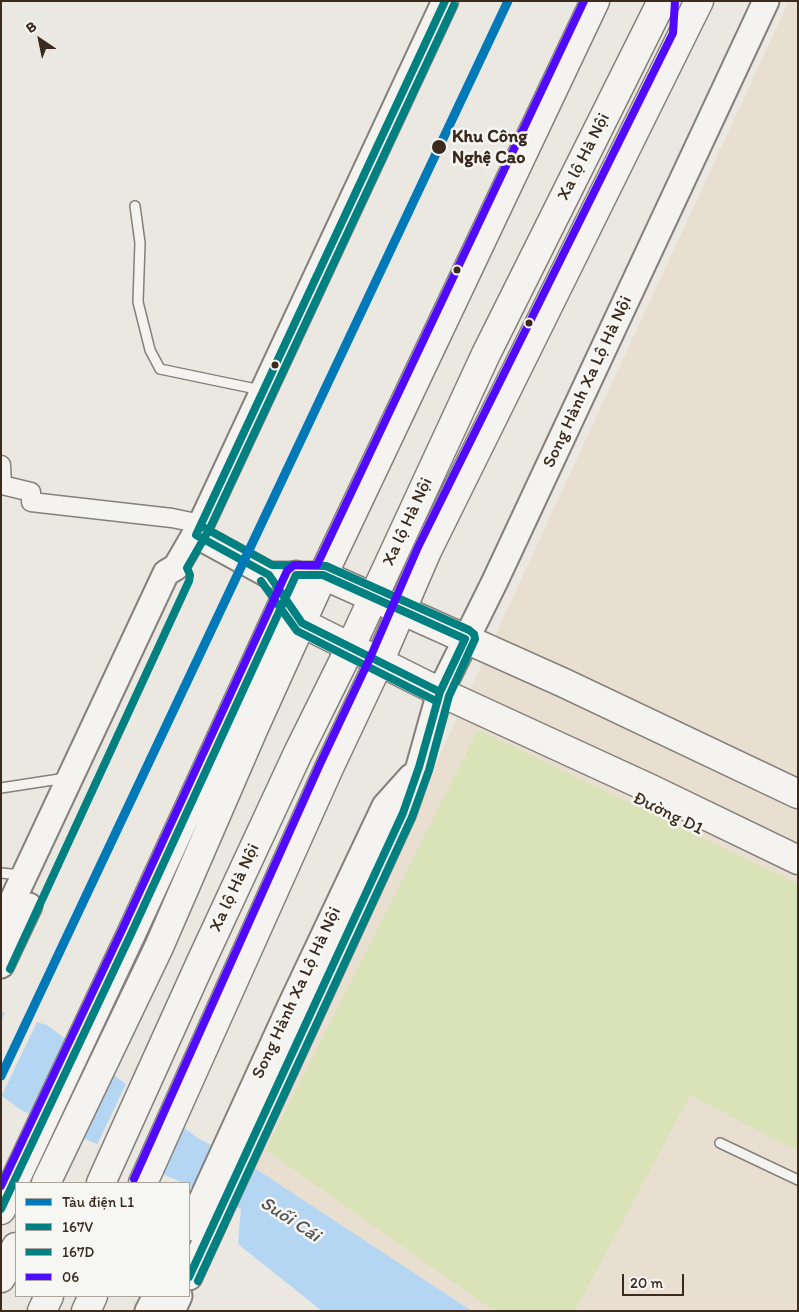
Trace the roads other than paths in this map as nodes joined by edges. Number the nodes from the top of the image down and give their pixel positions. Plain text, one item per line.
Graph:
1 (445, 1) edge
2 (594, 1) edge
3 (662, 1) edge
4 (685, 1) edge
5 (699, 1) edge
6 (766, 1) edge
7 (683, 36) junction
8 (135, 206) dead end
9 (264, 390) junction
10 (1, 464) edge
11 (199, 530) junction
12 (176, 567) junction
13 (323, 575) junction
14 (283, 583) junction
15 (373, 598) junction
16 (402, 610) junction
17 (302, 623) junction
18 (466, 639) junction
19 (350, 648) junction
20 (379, 662) junction
21 (564, 683) junction
22 (440, 692) junction
23 (355, 713) junction
24 (547, 742) junction
25 (298, 753) junction
26 (419, 767) junction
27 (71, 777) junction
28 (798, 780) edge
29 (1, 788) edge
30 (798, 794) edge
31 (798, 860) edge
32 (13, 874) edge
33 (798, 877) edge
34 (20, 905) junction
35 (1, 926) edge
36 (1, 965) edge
37 (720, 1143) dead end
38 (798, 1180) edge
39 (46, 1182) edge
40 (101, 1182) edge
41 (143, 1182) edge
42 (1, 1210) edge
43 (198, 1235) edge
44 (15, 1249) edge
45 (190, 1272) edge
46 (1, 1278) edge
47 (49, 1297) edge
48 (93, 1297) edge
49 (155, 1297) edge
50 (179, 1297) edge
51 (42, 1311) edge
52 (86, 1311) edge
53 (148, 1311) edge
54 (172, 1311) edge

1 - 9 main road
2 - 13 main road
3 - 15 main road, Xa lộ Hà Nội
4 - 7 main road
5 - 7 main road, Xa lộ Hà Nội
6 - 18 main road, Song Hành Xa Lộ Hà Nội
7 - 16 main road, Xa lộ Hà Nội
8 - 9 lane
9 - 11 main road
10 - 11 street
11 - 12 main road
11 - 14 main road, Đường D1
12 - 27 main road
12 - 34 main road
13 - 14 main road, Đường D1
13 - 15 main road, Đường D1
13 - 17 main road
14 - 17 main road, Đường D1
14 - 42 main road
15 - 16 main road, Đường D1
15 - 19 main road, Xa lộ Hà Nội
16 - 18 main road, Đường D1
16 - 20 main road, Xa lộ Hà Nội
17 - 19 main road, Đường D1
17 - 39 main road
18 - 21 main road, Đường D1
18 - 22 main road, Song Hành Xa Lộ Hà Nội
19 - 20 main road, Đường D1
19 - 25 main road, Xa lộ Hà Nội
20 - 22 main road, Đường D1
20 - 23 main road, Xa lộ Hà Nội
21 - 28 main road, Đường D1
21 - 30 main road, Đường D1
22 - 24 main road, Đường D1
22 - 26 main road, Song Hành Xa Lộ Hà Nội
23 - 25 main road
23 - 41 main road, Xa lộ Hà Nội
24 - 31 main road, Đường D1
24 - 33 main road, Đường D1
25 - 40 main road, Xa lộ Hà Nội
26 - 43 main road, Song Hành Xa Lộ Hà Nội
26 - 43 main road, Song Hành Xa Lộ Hà Nội
27 - 29 lane
27 - 32 main road
32 - 34 main road
34 - 35 main road
34 - 36 main road
37 - 38 lane
43 - 45 main road, Song Hành Xa Lộ Hà Nội
44 - 46 main road
47 - 51 main road
48 - 52 main road
49 - 53 main road
50 - 54 main road

